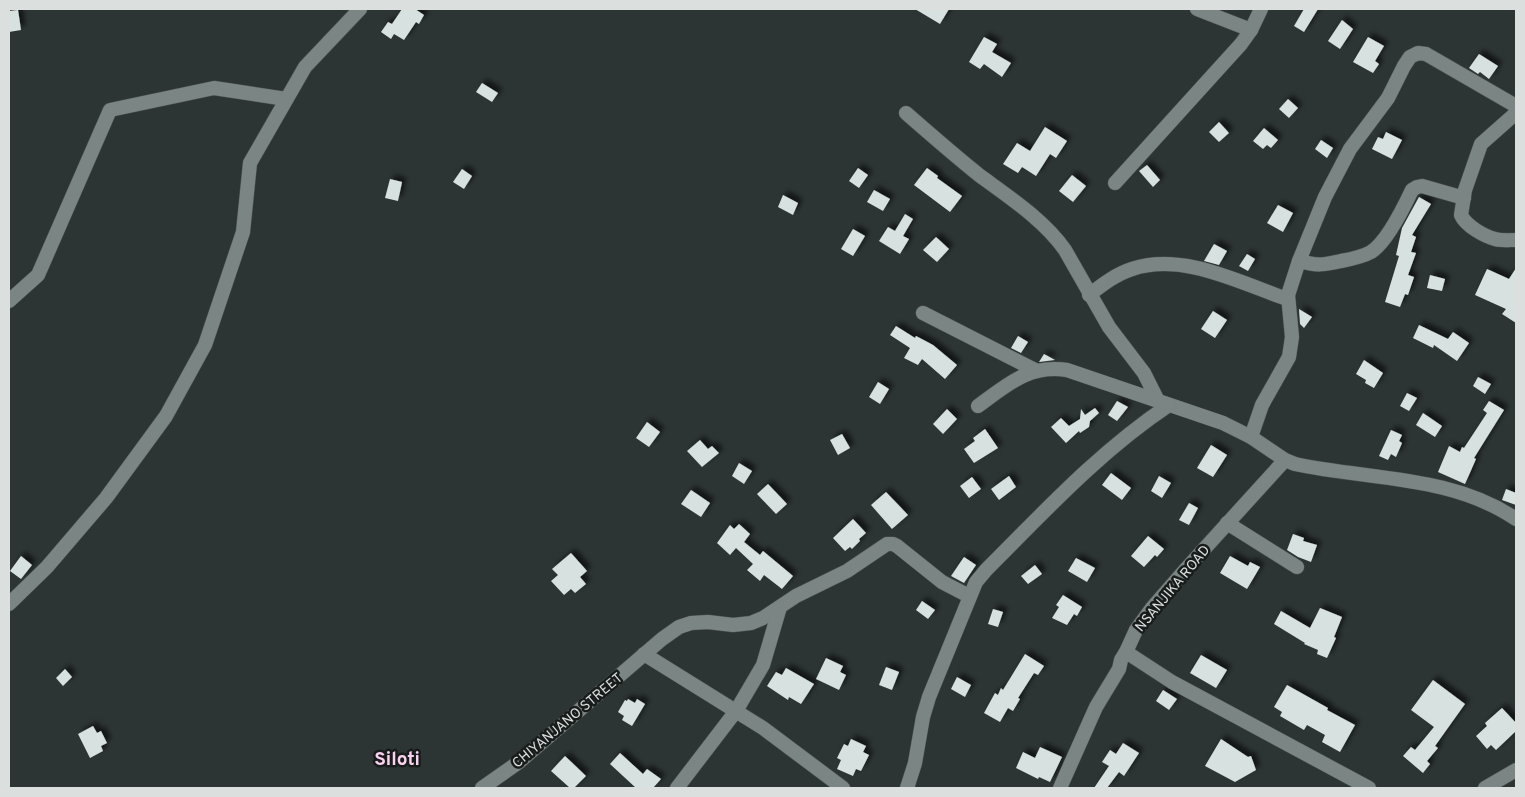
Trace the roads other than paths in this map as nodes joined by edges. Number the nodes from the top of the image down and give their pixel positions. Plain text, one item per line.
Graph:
1 (360, 9) edge
2 (1196, 9) edge
3 (1261, 9) edge
4 (1251, 30) junction
5 (286, 99) junction
6 (1516, 106) edge
7 (906, 113) dead end
8 (1516, 114) edge
9 (1115, 183) dead end
10 (1464, 198) junction
11 (1516, 240) edge
12 (1300, 261) junction
13 (1089, 295) junction
14 (1287, 299) junction
15 (9, 301) edge
16 (923, 313) dead end
17 (1036, 370) junction
18 (1163, 403) junction
19 (978, 406) dead end
20 (1251, 437) junction
21 (1285, 460) junction
22 (1516, 519) edge
23 (1227, 523) junction
24 (1297, 567) dead end
25 (969, 596) junction
26 (9, 604) edge
27 (780, 607) junction
28 (1126, 652) junction
29 (644, 654) junction
30 (736, 711) junction
31 (1516, 770) edge
32 (482, 788) edge
33 (677, 788) edge
34 (843, 788) edge
35 (907, 788) edge
36 (1060, 788) edge
37 (1369, 788) edge
38 (1485, 788) edge

1 - 5 street
2 - 4 street
3 - 4 street
4 - 9 street
5 - 15 street
5 - 26 street
6 - 12 street
7 - 13 street
8 - 10 street
10 - 11 street
10 - 12 street
12 - 14 street
13 - 14 street
13 - 18 street
14 - 20 street
16 - 17 street
17 - 18 street
17 - 19 street
18 - 20 street
18 - 25 street
20 - 21 street
21 - 22 street
21 - 23 street, NSANJIKA ROAD
23 - 24 street
23 - 28 street, NSANJIKA ROAD
25 - 27 street, CHIYANJANO STREET
25 - 35 street
27 - 29 street, CHIYANJANO STREET
27 - 30 street
28 - 36 street, NSANJIKA ROAD
28 - 37 street
29 - 30 street
29 - 32 street, CHIYANJANO STREET
30 - 33 street
30 - 34 street
31 - 38 street

